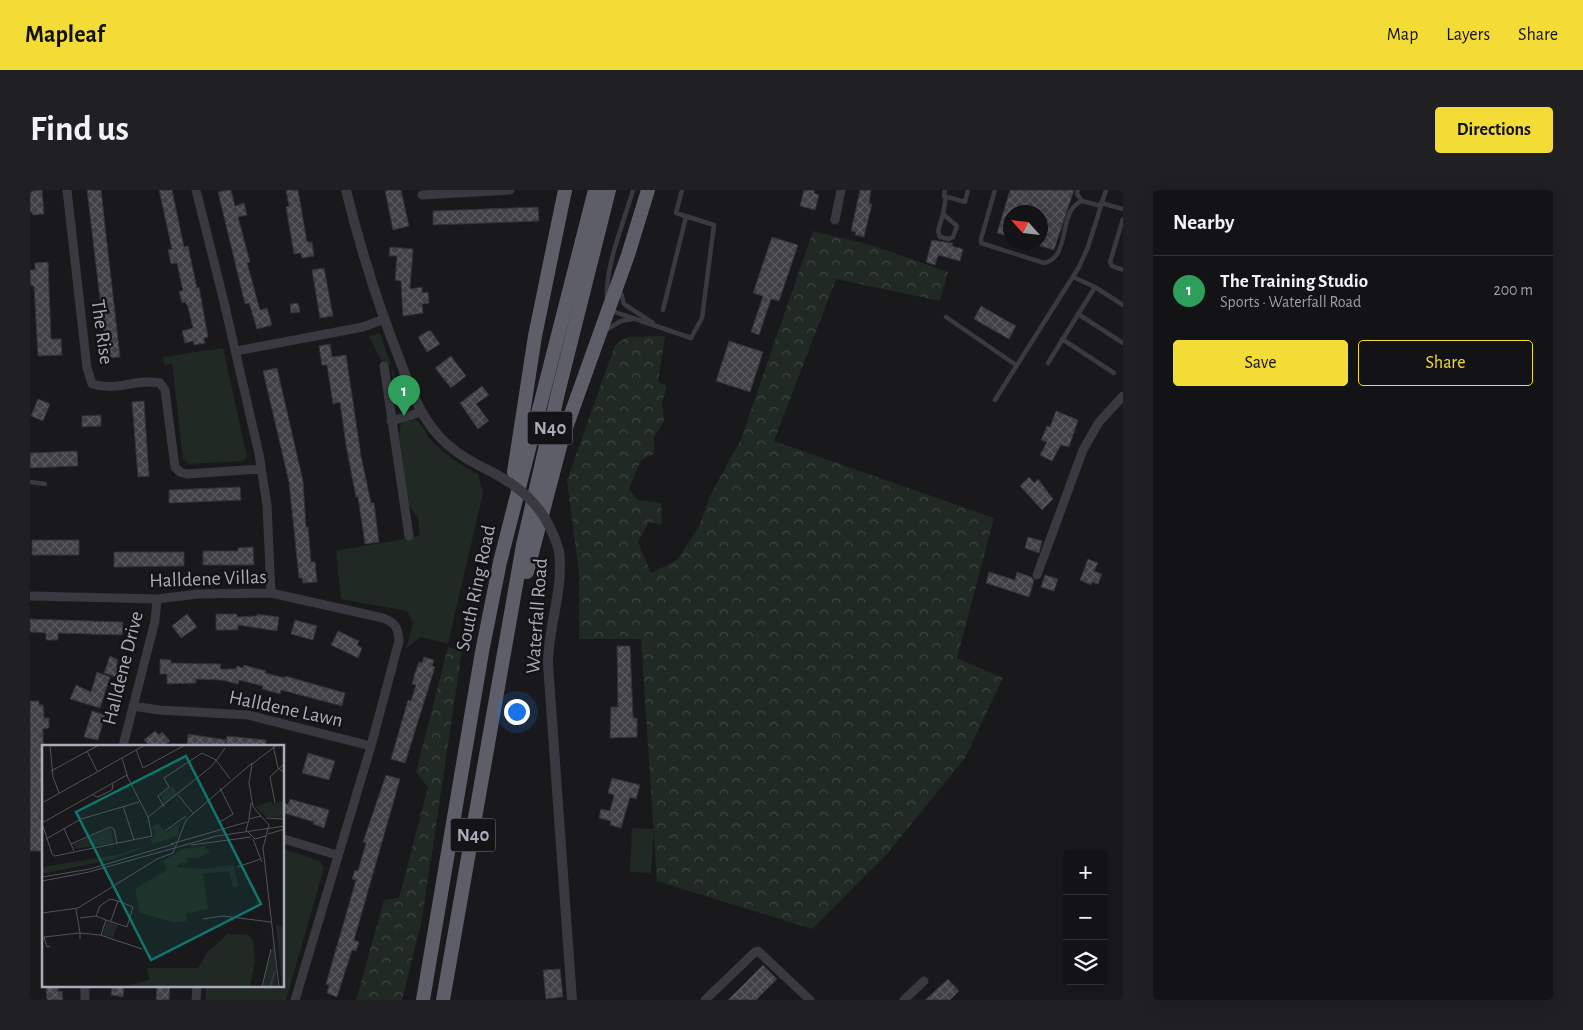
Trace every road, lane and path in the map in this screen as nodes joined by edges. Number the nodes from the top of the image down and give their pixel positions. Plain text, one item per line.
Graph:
1 (67, 190) edge
2 (196, 190) edge
3 (346, 190) edge
4 (510, 190) edge
5 (565, 190) edge
6 (595, 190) edge
7 (609, 190) edge
8 (633, 190) edge
9 (648, 190) edge
10 (682, 190) edge
11 (842, 190) edge
12 (945, 190) edge
13 (968, 190) edge
14 (995, 190) edge
15 (1078, 190) edge
16 (1106, 190) edge
17 (422, 195) dead end
18 (946, 197) junction
19 (1082, 201) junction
20 (1101, 205) junction
21 (1123, 209) edge
22 (943, 214) junction
23 (686, 217) junction
24 (1123, 218) edge
25 (835, 220) dead end
26 (1123, 270) edge
27 (1072, 277) junction
28 (619, 279) junction
29 (1094, 287) junction
30 (1123, 306) edge
31 (608, 309) junction
32 (663, 310) dead end
33 (1078, 314) junction
34 (946, 317) dead end
35 (384, 319) junction
36 (634, 319) junction
37 (656, 325) junction
38 (599, 336) junction
39 (1062, 339) junction
40 (1123, 343) edge
41 (236, 351) junction
42 (1048, 363) dead end
43 (1016, 365) junction
44 (384, 366) dead end
45 (1114, 373) dead end
46 (1123, 396) edge
47 (995, 400) dead end
48 (421, 412) junction
49 (391, 421) junction
50 (262, 469) junction
51 (30, 482) edge
52 (44, 484) dead end
53 (409, 536) dead end
54 (500, 562) junction
55 (1037, 575) dead end
56 (271, 593) junction
57 (30, 596) edge
58 (157, 599) junction
59 (502, 669) junction
60 (133, 706) junction
61 (123, 745) edge
62 (370, 746) junction
63 (285, 840) edge
64 (337, 855) junction
65 (924, 981) dead end
66 (295, 1000) edge
67 (423, 1000) edge
68 (443, 1000) edge
69 (572, 1000) edge
70 (705, 1000) edge
71 (810, 1000) edge
72 (904, 1000) edge

1 - 50 street, The Rise
2 - 41 street
3 - 35 street, Waterfall Road
4 - 17 street
5 - 54 highway
6 - 54 highway, South Ring Road / N40
7 - 59 highway, South Ring Road / N40
8 - 31 lane
9 - 28 highway
10 - 23 lane
11 - 25 street
12 - 18 lane
13 - 18 lane
14 - 19 lane
15 - 19 lane
16 - 20 lane
18 - 22 lane
19 - 20 lane
20 - 21 lane
20 - 27 lane
22 - 22 lane
23 - 32 lane
23 - 37 lane
24 - 26 lane
27 - 29 lane
27 - 43 lane
28 - 31 highway
28 - 37 lane
29 - 30 lane
29 - 33 lane
31 - 36 lane
31 - 38 highway
33 - 39 lane
33 - 40 lane
34 - 43 lane
35 - 41 street
35 - 48 street, Waterfall Road
36 - 37 lane
36 - 38 lane
38 - 59 highway
39 - 42 lane
39 - 45 lane
41 - 50 street
43 - 47 lane
44 - 49 street
46 - 55 street
48 - 49 street
48 - 69 street, Waterfall Road, bridge
49 - 53 street
50 - 56 street
51 - 52 lane
54 - 67 highway, South Ring Road / N40
56 - 58 street, Halldene Villas
56 - 62 street, Halldene Villas
57 - 58 street, Halldene Villas
58 - 60 street, Halldene Drive
59 - 68 highway, South Ring Road / N40
60 - 61 street, Halldene Drive
60 - 62 street, Halldene Lawn
62 - 64 street
63 - 64 street
64 - 66 street
65 - 72 street
70 - 71 street

